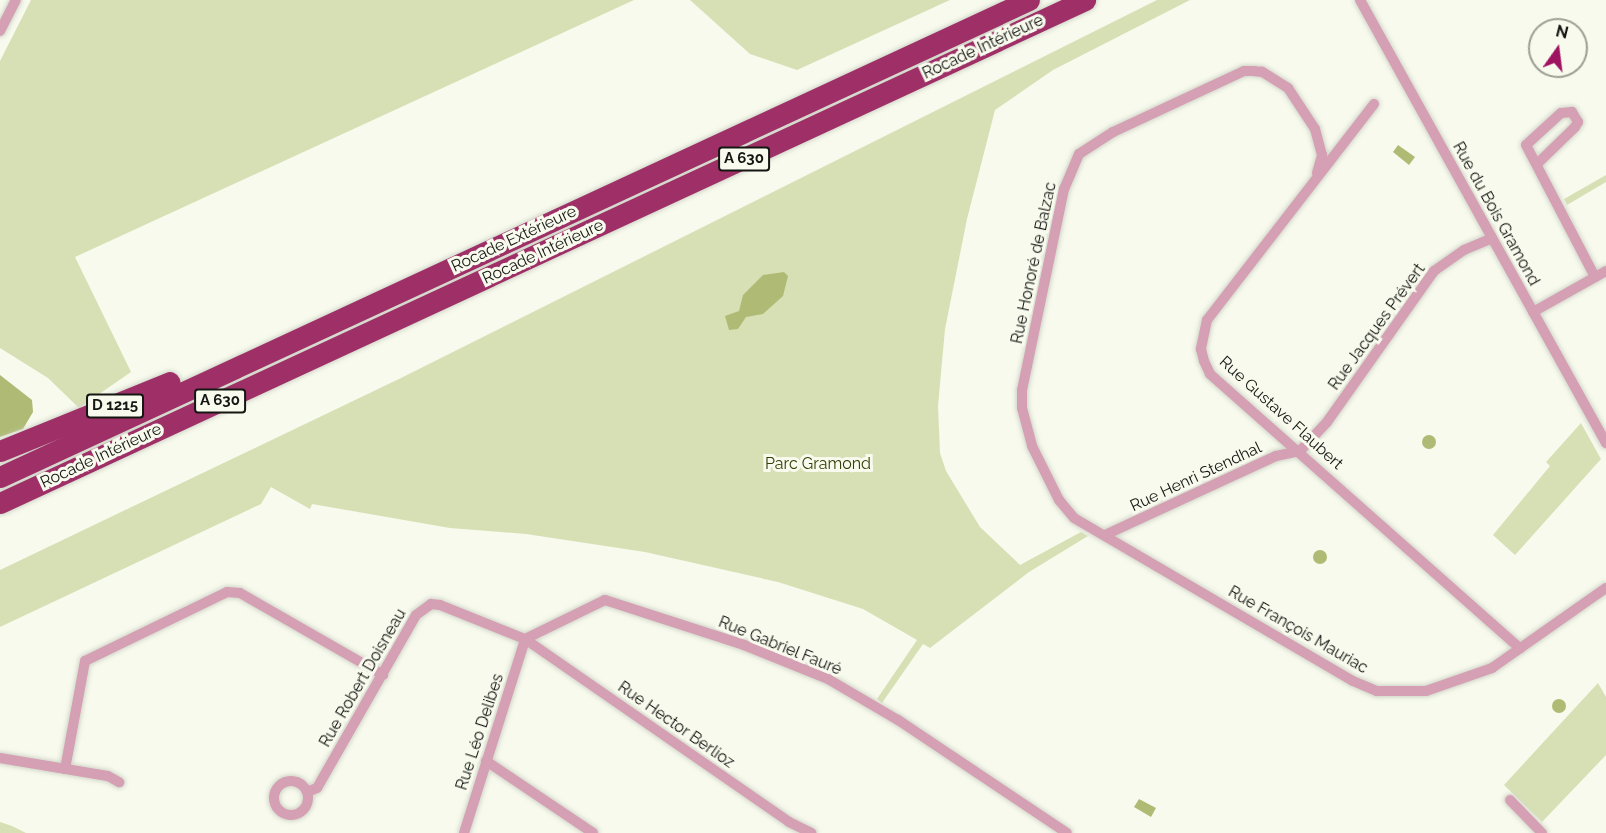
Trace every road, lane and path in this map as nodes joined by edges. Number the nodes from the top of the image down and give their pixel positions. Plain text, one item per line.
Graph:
1 (16, 0) edge
2 (1029, 0) edge
3 (1085, 0) edge
4 (1360, 0) edge
5 (0, 31) edge
6 (1374, 104) dead end
7 (1537, 164) junction
8 (1317, 172) junction
9 (1492, 238) junction
10 (1606, 271) edge
11 (1595, 277) junction
12 (1533, 312) junction
13 (231, 371) junction
14 (1606, 443) edge
15 (1300, 451) junction
16 (0, 452) edge
17 (0, 477) edge
18 (38, 485) junction
19 (0, 503) edge
20 (0, 518) edge
21 (1105, 535) junction
22 (1606, 588) edge
23 (525, 639) junction
24 (1520, 648) junction
25 (383, 675) junction
26 (0, 758) edge
27 (486, 761) junction
28 (65, 769) junction
29 (119, 782) dead end
30 (307, 792) dead end
31 (1510, 800) dead end
32 (789, 822) junction
33 (464, 833) edge
34 (593, 833) edge
35 (782, 833) edge
36 (812, 833) edge
37 (1067, 833) edge
38 (1542, 833) edge

1 - 5 street
2 - 13 highway, Rocade Extérieure / A 630
3 - 18 highway, Rocade Intérieure / A 630
4 - 9 street, Rue du Bois Gramond
6 - 8 street, Rue Gustave Flaubert
7 - 7 street
7 - 11 street
8 - 15 street, Rue Gustave Flaubert
8 - 21 street, Rue Honoré de Balzac
9 - 12 street, Rue du Bois Gramond
9 - 15 street, Rue Jacques Prévert
10 - 11 street
11 - 12 street
12 - 14 street, Rue du Bois Gramond
13 - 16 highway, D 1215
13 - 17 highway, Rocade Extérieure / A 630
15 - 21 street, Rue Henri Stendhal
15 - 24 street, Rue Gustave Flaubert
18 - 19 highway, Rocade Intérieure / A 630
18 - 20 highway
21 - 24 street, Rue François Mauriac
22 - 24 street, Rue François Mauriac
23 - 25 street, Rue Robert Doisneau
23 - 27 street, Rue Léo Delibes
23 - 32 street, Rue Hector Berlioz
23 - 37 street, Rue Gabriel Fauré
25 - 28 street
25 - 30 street, Rue Robert Doisneau
26 - 28 street
27 - 33 street, Rue Léo Delibes
27 - 34 street
28 - 29 street
31 - 38 street
32 - 35 street
32 - 36 street, Rue Hector Berlioz

